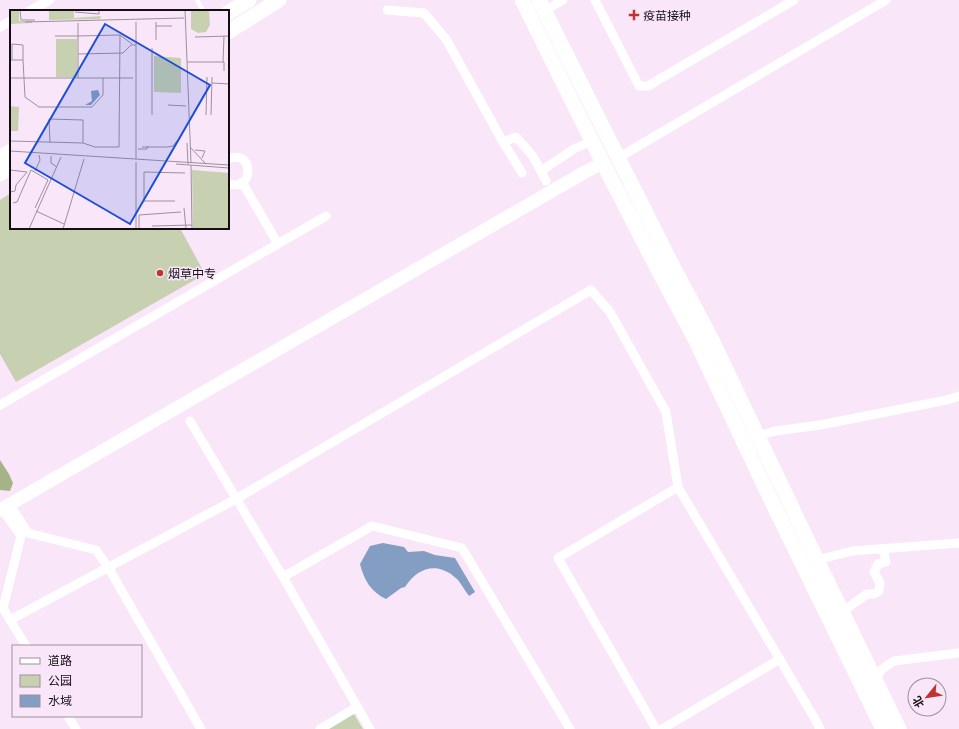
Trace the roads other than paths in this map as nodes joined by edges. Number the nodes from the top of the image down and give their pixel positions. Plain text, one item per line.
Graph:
1 (50, 0) edge
2 (197, 0) edge
3 (249, 0) edge
4 (279, 0) edge
5 (522, 0) edge
6 (563, 0) edge
7 (595, 0) edge
8 (794, 0) edge
9 (886, 0) edge
10 (542, 6) edge
11 (31, 10) edge
12 (202, 10) edge
13 (387, 10) dead end
14 (229, 12) edge
15 (10, 22) edge
16 (0, 27) edge
17 (229, 31) edge
18 (592, 141) junction
19 (503, 142) junction
20 (10, 152) edge
21 (0, 158) edge
22 (618, 158) junction
23 (229, 159) edge
24 (604, 163) junction
25 (10, 168) edge
26 (541, 171) junction
27 (522, 173) dead end
28 (0, 174) edge
29 (546, 181) dead end
30 (242, 182) junction
31 (229, 183) edge
32 (326, 216) dead end
33 (278, 244) junction
34 (959, 396) edge
35 (0, 405) edge
36 (190, 421) dead end
37 (758, 436) junction
38 (678, 487) junction
39 (236, 498) junction
40 (4, 508) edge
41 (959, 543) edge
42 (882, 549) junction
43 (816, 560) junction
44 (108, 567) junction
45 (283, 577) junction
46 (842, 612) junction
47 (10, 620) junction
48 (25, 645) edge
49 (959, 653) edge
50 (780, 659) junction
51 (875, 680) junction
52 (357, 707) junction
53 (69, 717) edge
54 (76, 729) edge
55 (202, 729) edge
56 (320, 729) edge
57 (370, 729) edge
58 (570, 729) edge
59 (656, 729) edge
60 (662, 729) edge
61 (820, 729) edge
62 (883, 729) edge
63 (899, 729) edge

1 - 11 street
2 - 12 lane
3 - 14 main road
4 - 17 main road
5 - 18 main road
6 - 10 street
7 - 8 street
9 - 22 street
10 - 22 main road
13 - 19 street
15 - 16 street
18 - 24 main road
18 - 26 street
19 - 26 street
19 - 27 street
20 - 21 main road
22 - 37 main road
23 - 30 street
24 - 40 street
24 - 62 main road
25 - 28 main road
26 - 29 street
30 - 31 street
30 - 33 street
32 - 33 street
33 - 35 street
34 - 37 street
36 - 39 street
37 - 43 main road
38 - 39 street
38 - 50 street
38 - 59 street
39 - 44 street
39 - 45 street
40 - 44 street
40 - 47 street
41 - 42 street
42 - 43 street
42 - 46 street
43 - 46 main road
44 - 47 street
44 - 55 street
45 - 52 street
45 - 58 street
46 - 51 main road
47 - 48 street
49 - 51 street
50 - 60 street
50 - 61 street
51 - 63 main road
52 - 56 street
52 - 57 street
53 - 54 street

